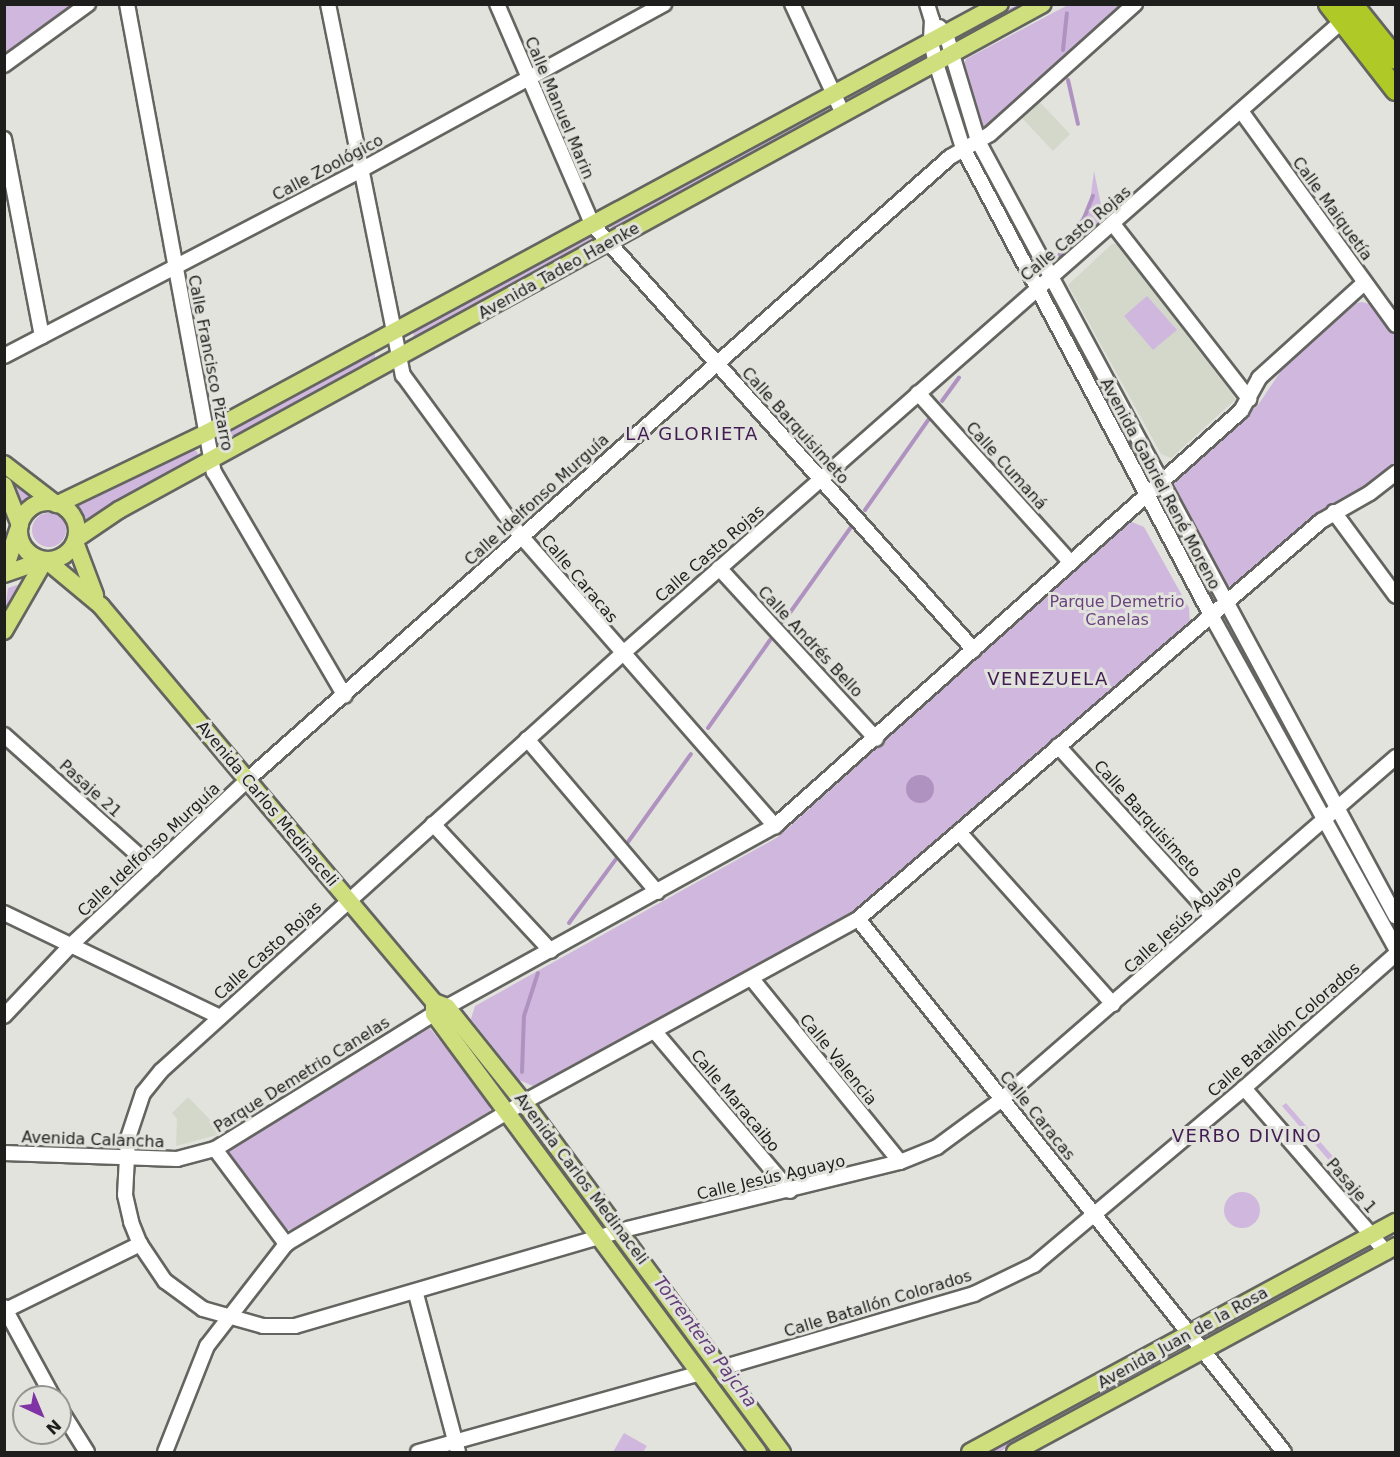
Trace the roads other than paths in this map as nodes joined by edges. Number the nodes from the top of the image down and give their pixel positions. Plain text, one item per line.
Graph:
1 (88, 4) edge
2 (127, 4) edge
3 (328, 4) edge
4 (497, 4) edge
5 (664, 4) edge
6 (792, 4) edge
7 (927, 4) edge
8 (1000, 4) edge
9 (1043, 4) edge
10 (1135, 4) edge
11 (1329, 4) edge
12 (647, 9) edge
13 (1353, 10) edge
14 (932, 21) junction
15 (946, 34) junction
16 (931, 42) junction
17 (951, 55) junction
18 (1395, 59) edge
19 (936, 63) junction
20 (4, 65) edge
21 (527, 77) junction
22 (1395, 90) edge
23 (834, 95) junction
24 (1242, 111) junction
25 (843, 114) junction
26 (4, 139) edge
27 (978, 141) junction
28 (963, 148) junction
29 (359, 171) junction
30 (592, 224) junction
31 (1113, 224) junction
32 (608, 244) junction
33 (175, 267) junction
34 (1043, 283) junction
35 (1364, 283) junction
36 (1395, 326) edge
37 (392, 332) junction
38 (42, 336) junction
39 (4, 356) edge
40 (397, 359) junction
41 (716, 363) junction
42 (918, 393) junction
43 (1249, 399) junction
44 (208, 432) junction
45 (212, 460) junction
46 (4, 464) edge
47 (1395, 473) edge
48 (820, 479) junction
49 (1160, 483) junction
50 (4, 485) edge
51 (1146, 495) junction
52 (57, 504) junction
53 (1334, 512) junction
54 (20, 526) junction
55 (521, 536) junction
56 (75, 541) junction
57 (45, 560) junction
58 (1070, 562) junction
59 (719, 568) junction
60 (4, 573) edge
61 (1395, 596) edge
62 (1225, 602) junction
63 (101, 606) junction
64 (1211, 615) junction
65 (4, 631) edge
66 (974, 650) junction
67 (621, 654) junction
68 (345, 696) junction
69 (4, 735) edge
70 (876, 739) junction
71 (527, 740) junction
72 (1058, 746) junction
73 (1395, 757) edge
74 (246, 781) junction
75 (1336, 808) junction
76 (1322, 820) junction
77 (433, 824) junction
78 (775, 826) junction
79 (959, 832) junction
80 (153, 868) junction
81 (657, 892) junction
82 (348, 900) junction
83 (4, 913) edge
84 (1211, 915) junction
85 (1395, 917) edge
86 (858, 919) junction
87 (71, 945) junction
88 (1395, 949) edge
89 (551, 951) junction
90 (1395, 954) edge
91 (752, 979) junction
92 (1113, 1004) junction
93 (438, 1008) junction
94 (4, 1016) edge
95 (220, 1017) junction
96 (656, 1033) junction
97 (1244, 1088) junction
98 (1002, 1099) junction
99 (524, 1102) junction
100 (508, 1112) junction
101 (215, 1149) junction
102 (4, 1153) edge
103 (126, 1160) junction
104 (900, 1162) junction
105 (790, 1191) junction
106 (1095, 1216) junction
107 (1395, 1222) edge
108 (619, 1231) junction
109 (1372, 1235) junction
110 (600, 1236) junction
111 (140, 1244) junction
112 (286, 1244) junction
113 (1391, 1249) edge
114 (416, 1293) junction
115 (5, 1310) edge
116 (226, 1318) junction
117 (1189, 1335) junction
118 (1203, 1353) junction
119 (721, 1368) junction
120 (700, 1373) junction
121 (46, 1385) edge
122 (72, 1428) edge
123 (456, 1447) edge
124 (87, 1452) edge
125 (165, 1452) edge
126 (418, 1452) edge
127 (758, 1452) edge
128 (782, 1452) edge
129 (970, 1452) edge
130 (1015, 1452) edge
131 (1284, 1452) edge

1 - 20 street
2 - 33 street, Calle Francisco Pizarro
3 - 29 street, Calle Caracas
4 - 21 street, Calle Manuel Marin
5 - 12 street, Calle Zoológico
6 - 23 street
7 - 14 street, Avenida Gabriel René Moreno
8 - 15 main road, Avenida Tadeo Haenke
9 - 17 main road, Avenida Tadeo Haenke
10 - 27 street, Calle Idelfonso Murguía
11 - 13 highway
12 - 21 street, Calle Zoológico
13 - 18 highway
13 - 22 highway
13 - 24 street, Calle Casto Rojas
14 - 15 street
14 - 16 street, Avenida Gabriel René Moreno
15 - 16 main road, Avenida Tadeo Haenke
15 - 17 street, Avenida Gabriel René Moreno
16 - 19 street, Avenida Gabriel René Moreno
16 - 23 main road, Avenida Tadeo Haenke
17 - 19 main road, Avenida Tadeo Haenke
17 - 27 street, Avenida Gabriel René Moreno
19 - 25 main road, Avenida Tadeo Haenke
19 - 28 street, Avenida Gabriel René Moreno
21 - 29 street, Calle Zoológico
21 - 30 street, Calle Manuel Marin
23 - 25 street
23 - 30 main road, Avenida Tadeo Haenke
24 - 31 street, Calle Casto Rojas
24 - 35 street, Calle Maiquetía
25 - 32 main road, Avenida Tadeo Haenke
26 - 38 street
27 - 28 street, Calle Idelfonso Murguía
27 - 34 street, Avenida Gabriel René Moreno
28 - 34 street, Avenida Gabriel René Moreno
28 - 41 street, Calle Idelfonso Murguía
29 - 33 street, Calle Zoológico
29 - 37 street, Calle Caracas
30 - 32 street, Calle Barquisimeto
30 - 37 main road, Avenida Tadeo Haenke
31 - 34 street, Calle Casto Rojas
31 - 43 street
32 - 40 main road, Avenida Tadeo Haenke
32 - 41 street, Calle Barquisimeto
33 - 38 street, Calle Zoológico
33 - 44 street, Calle Francisco Pizarro
34 - 42 street, Calle Casto Rojas
34 - 49 street, Avenida Gabriel René Moreno
34 - 51 street, Avenida Gabriel René Moreno
35 - 36 street, Calle Maiquetía
35 - 43 street, Parque Demetrio Canelas
37 - 40 street, Calle Caracas
37 - 44 main road, Avenida Tadeo Haenke
38 - 39 street, Calle Zoológico
40 - 45 main road, Avenida Tadeo Haenke
40 - 55 street, Calle Caracas
41 - 48 street, Calle Barquisimeto
41 - 55 street, Calle Idelfonso Murguía
42 - 48 street, Calle Casto Rojas
42 - 58 street, Calle Cumaná
43 - 49 street, Parque Demetrio Canelas
44 - 45 street, Calle Francisco Pizarro
44 - 52 main road, Avenida Tadeo Haenke
45 - 56 main road, Avenida Tadeo Haenke
45 - 68 street, Calle Francisco Pizarro
46 - 52 main road
47 - 53 street
48 - 59 street, Calle Casto Rojas
48 - 66 street, Calle Barquisimeto
49 - 51 street, Parque Demetrio Canelas
49 - 62 street, Avenida Gabriel René Moreno
50 - 54 main road
51 - 58 street, Parque Demetrio Canelas
51 - 64 street, Avenida Gabriel René Moreno
52 - 54 main road
52 - 56 main road
53 - 61 street
53 - 62 street
54 - 57 main road
54 - 60 main road
55 - 67 street, Calle Caracas
55 - 68 street, Calle Idelfonso Murguía
56 - 57 main road
56 - 63 main road, Avenida Carlos Medinaceli
57 - 60 main road
57 - 63 main road, Avenida Carlos Medinaceli
57 - 65 main road
58 - 66 street, Parque Demetrio Canelas
59 - 67 street, Calle Casto Rojas
59 - 70 street, Calle Andrés Bello
62 - 64 street
62 - 75 street, Avenida Gabriel René Moreno
63 - 74 main road, Avenida Carlos Medinaceli
64 - 72 street
64 - 76 street, Avenida Gabriel René Moreno
66 - 70 street, Parque Demetrio Canelas
67 - 71 street, Calle Casto Rojas
67 - 78 street, Calle Caracas
68 - 74 street, Calle Idelfonso Murguía
69 - 80 street, Pasaje 21
70 - 78 street, Parque Demetrio Canelas
71 - 77 street, Calle Casto Rojas
71 - 81 street
72 - 79 street
72 - 84 street, Calle Barquisimeto
73 - 75 street, Calle Jesús Aguayo
74 - 80 street, Calle Idelfonso Murguía
74 - 82 main road, Avenida Carlos Medinaceli
75 - 76 street, Calle Jesús Aguayo
75 - 85 street, Avenida Gabriel René Moreno
76 - 84 street, Calle Jesús Aguayo
76 - 88 street, Avenida Gabriel René Moreno
77 - 82 street, Calle Casto Rojas
77 - 89 street
78 - 81 street, Parque Demetrio Canelas
79 - 86 street
79 - 92 street
80 - 87 street, Calle Idelfonso Murguía
81 - 89 street, Parque Demetrio Canelas
82 - 93 main road, Avenida Carlos Medinaceli
82 - 95 street, Calle Casto Rojas
83 - 87 street
84 - 92 street, Calle Jesús Aguayo
86 - 91 street
86 - 98 street, Calle Caracas
87 - 94 street, Calle Idelfonso Murguía
87 - 95 street
89 - 93 street, Parque Demetrio Canelas
90 - 97 street, Calle Batallón Colorados
91 - 96 street
91 - 104 street, Calle Valencia
92 - 98 street, Calle Jesús Aguayo
93 - 99 main road, Avenida Carlos Medinaceli
93 - 100 main road, Avenida Carlos Medinaceli
93 - 101 street, Parque Demetrio Canelas
95 - 103 street, Calle Casto Rojas
96 - 99 street
96 - 105 street, Calle Maracaibo
97 - 106 street, Calle Batallón Colorados
97 - 109 street, Pasaje 1
98 - 104 street, Calle Jesús Aguayo
98 - 106 street, Calle Caracas
99 - 100 street
99 - 108 main road, Avenida Carlos Medinaceli
100 - 110 main road, Avenida Carlos Medinaceli
100 - 112 street
101 - 103 street, Avenida Calancha
101 - 112 street, Parque Demetrio Canelas
102 - 103 street, Avenida Calancha
103 - 111 street, Calle Jesús Aguayo
104 - 105 street, Calle Jesús Aguayo
105 - 108 street, Calle Jesús Aguayo
106 - 117 street, Calle Caracas
106 - 119 street, Calle Batallón Colorados
107 - 109 main road, Avenida Juan de la Rosa
108 - 110 street, Calle Jesús Aguayo
108 - 119 main road, Avenida Carlos Medinaceli
109 - 113 street, Pasaje 1
109 - 117 main road, Avenida Juan de la Rosa
110 - 114 street, Calle Jesús Aguayo
110 - 120 main road, Avenida Carlos Medinaceli
111 - 115 street
111 - 116 street, Calle Jesús Aguayo
112 - 116 street
113 - 118 main road, Avenida Juan de la Rosa
114 - 116 street, Calle Jesús Aguayo
114 - 123 street
115 - 121 street
116 - 125 street
117 - 118 street, Calle Caracas
117 - 129 main road, Avenida Juan de la Rosa
118 - 130 main road, Avenida Juan de la Rosa
118 - 131 street, Calle Caracas
119 - 128 main road, Avenida Carlos Medinaceli
120 - 123 street
120 - 127 main road, Avenida Carlos Medinaceli
122 - 124 street
123 - 126 street

